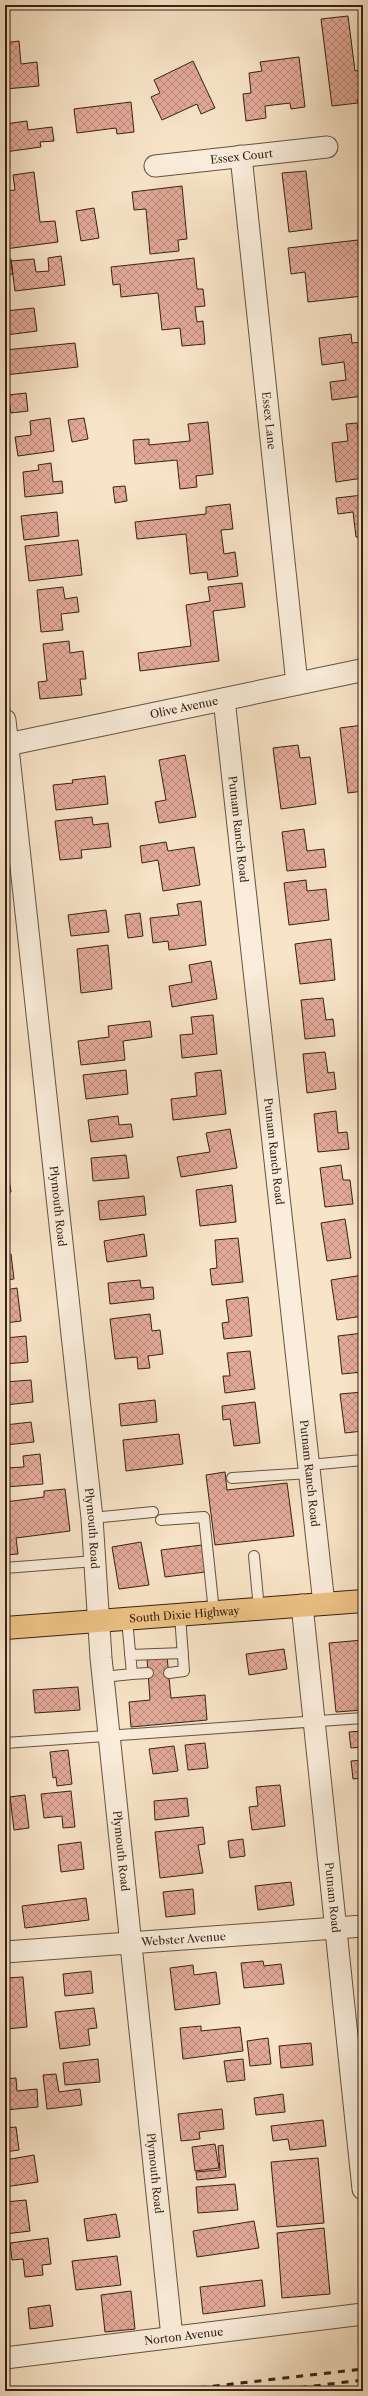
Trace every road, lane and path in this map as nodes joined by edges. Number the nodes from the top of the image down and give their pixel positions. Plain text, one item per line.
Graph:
1 (328, 147) dead end
2 (241, 156) junction
3 (155, 166) dead end
4 (363, 670) edge
5 (297, 684) junction
6 (224, 700) junction
7 (5, 720) edge
8 (6, 745) edge
9 (363, 1460) edge
10 (309, 1469) junction
11 (232, 1478) dead end
12 (153, 1512) dead end
13 (92, 1518) junction
14 (161, 1520) dead end
15 (254, 1556) dead end
16 (95, 1561) junction
17 (5, 1568) edge
18 (363, 1601) edge
19 (324, 1604) junction
20 (302, 1605) junction
21 (259, 1609) junction
22 (214, 1612) junction
23 (180, 1614) junction
24 (127, 1619) junction
25 (100, 1621) junction
26 (5, 1628) edge
27 (183, 1653) junction
28 (130, 1656) junction
29 (148, 1673) dead end
30 (169, 1673) dead end
31 (132, 1674) junction
32 (103, 1677) junction
33 (363, 1718) edge
34 (314, 1721) junction
35 (109, 1736) junction
36 (5, 1743) edge
37 (363, 1926) edge
38 (336, 1928) junction
39 (131, 1943) junction
40 (5, 1952) edge
41 (363, 2189) edge
42 (363, 2314) edge
43 (172, 2337) junction
44 (5, 2358) edge

1 - 2 street, Essex Court
2 - 3 street, Essex Court
2 - 5 street, Essex Lane
4 - 5 street, Olive Avenue
5 - 6 street, Olive Avenue
6 - 8 street, Olive Avenue
6 - 10 street, Putnam Ranch Road
7 - 8 street, Plymouth Road
8 - 13 street, Plymouth Road
9 - 10 lane
10 - 11 lane
10 - 19 street, Putnam Ranch Road
12 - 13 lane
13 - 16 street, Plymouth Road
14 - 22 lane
15 - 21 lane
16 - 17 lane
16 - 25 street, Plymouth Road
18 - 19 main road, South Dixie Highway
19 - 20 main road, South Dixie Highway
20 - 21 main road, South Dixie Highway
20 - 34 street, Putnam Road
21 - 22 main road, South Dixie Highway
22 - 23 main road, South Dixie Highway
23 - 24 main road, South Dixie Highway
23 - 27 lane
24 - 25 main road, South Dixie Highway
24 - 28 lane
25 - 26 main road, South Dixie Highway
25 - 32 street, Plymouth Road
27 - 28 lane
27 - 30 lane
28 - 31 lane
29 - 31 lane
31 - 32 lane
32 - 35 street, Plymouth Road
33 - 34 lane
34 - 35 lane
34 - 38 street, Putnam Road
35 - 36 lane
35 - 39 street, Plymouth Road
37 - 38 street, Webster Avenue
38 - 39 street, Webster Avenue
38 - 41 street, Putnam Road
39 - 40 street, Webster Avenue
39 - 43 street, Plymouth Road
42 - 43 street, Norton Avenue
43 - 44 street, Norton Avenue

